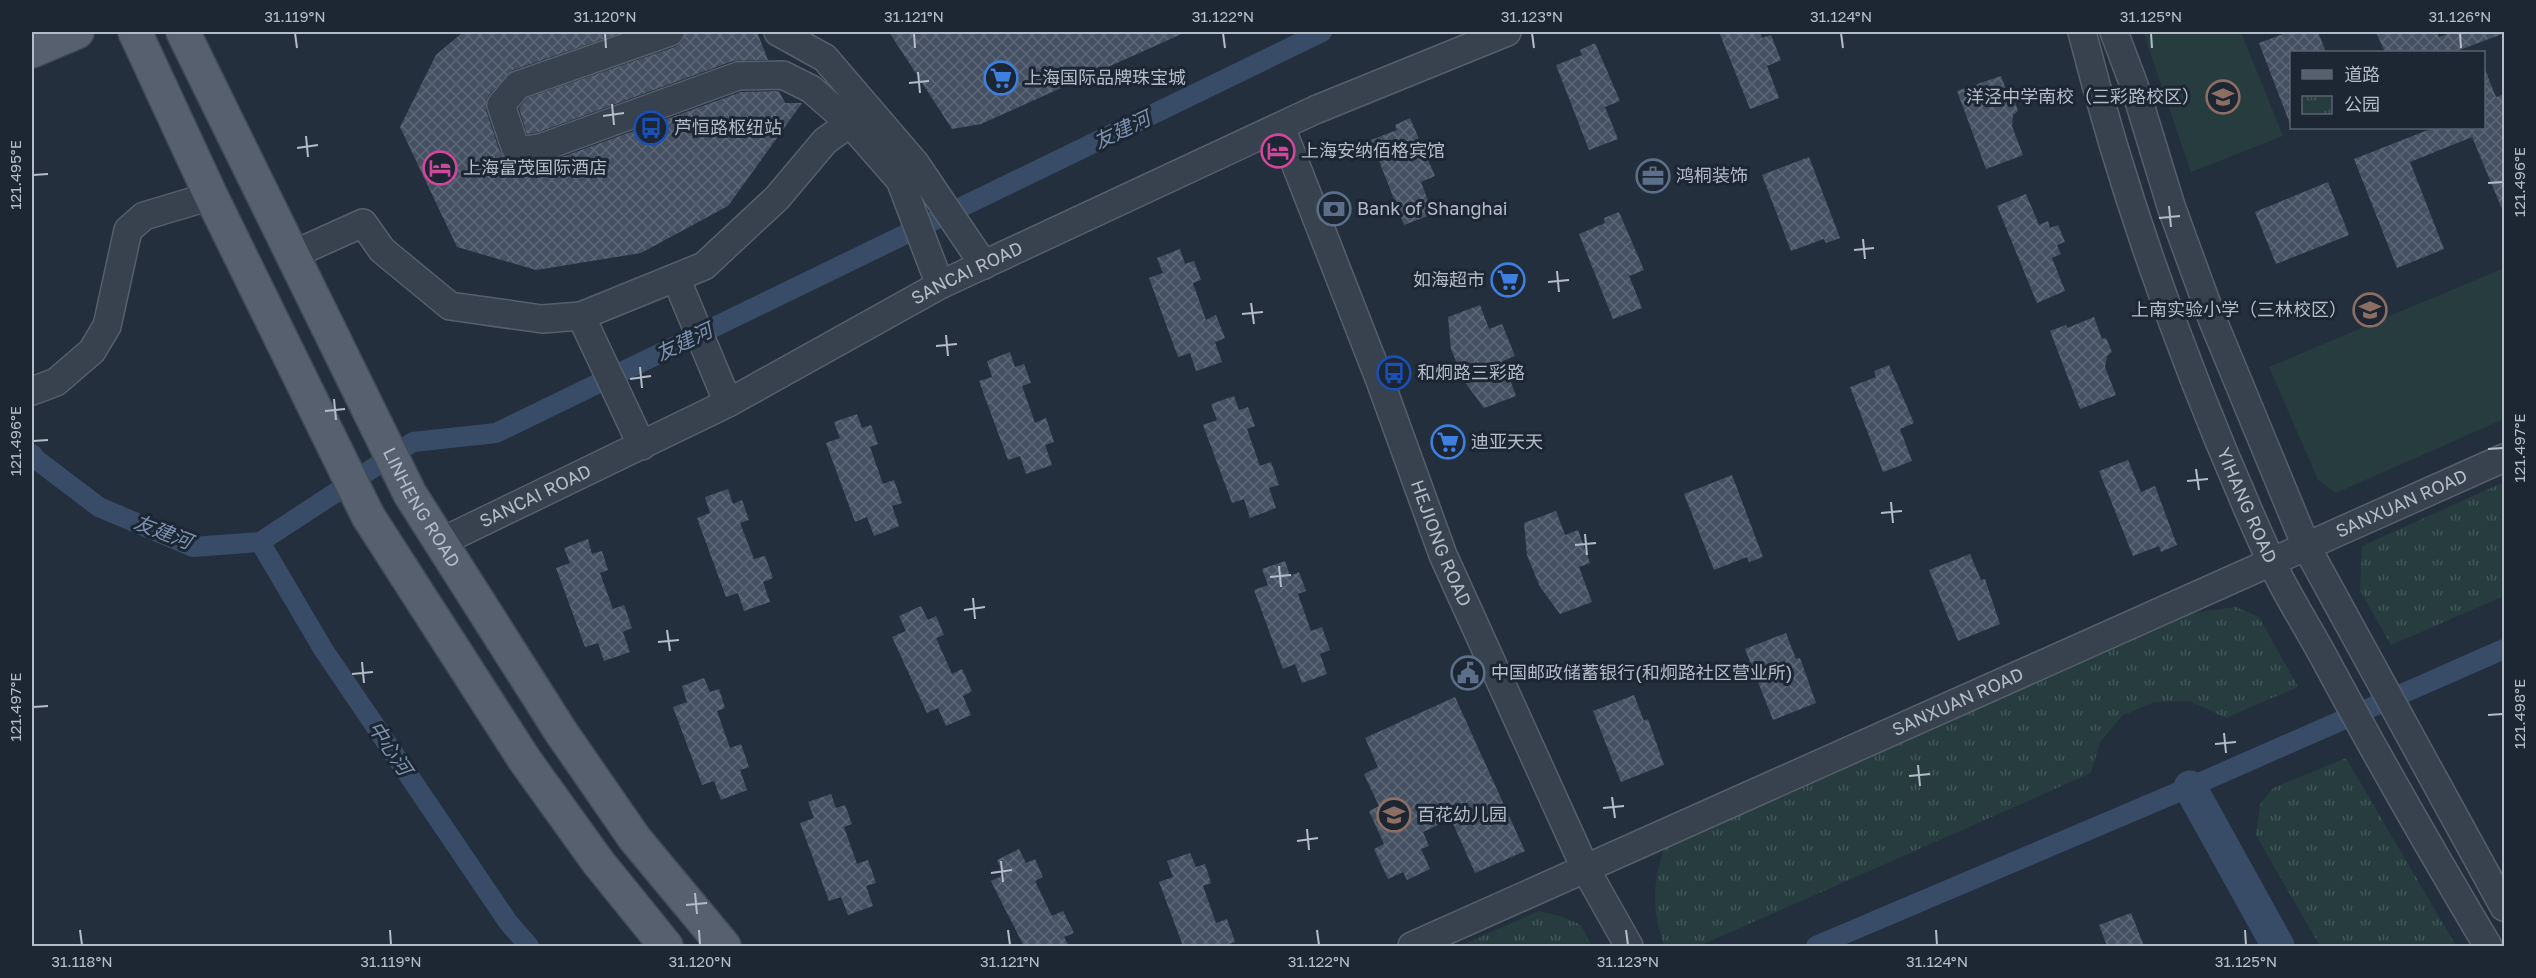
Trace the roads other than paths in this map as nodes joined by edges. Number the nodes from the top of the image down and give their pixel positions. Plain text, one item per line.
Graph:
1 (77, 32) edge
2 (135, 32) edge
3 (183, 32) edge
4 (670, 32) edge
5 (778, 32) edge
6 (1507, 32) edge
7 (2082, 32) edge
8 (2114, 32) edge
9 (32, 51) edge
10 (850, 123) junction
11 (1281, 127) junction
12 (919, 191) junction
13 (211, 196) junction
14 (291, 255) junction
15 (984, 265) junction
16 (940, 285) junction
17 (681, 290) junction
18 (581, 316) junction
19 (32, 391) edge
20 (728, 403) junction
21 (642, 446) junction
22 (2505, 458) edge
23 (441, 543) junction
24 (2306, 546) junction
25 (2271, 561) junction
26 (1585, 868) junction
27 (2505, 907) edge
28 (666, 946) edge
29 (724, 946) edge
30 (1412, 946) edge
31 (1629, 946) edge
32 (2488, 946) edge

1 - 9 main road
2 - 13 main road
3 - 14 main road, LINHENG ROAD
4 - 10 street
5 - 12 street
6 - 11 street, SANCAI ROAD
7 - 25 street, YIHANG ROAD
8 - 24 street, YIHANG ROAD
10 - 12 street
10 - 17 street
11 - 15 street, SANCAI ROAD
11 - 26 street, HEJIONG ROAD
12 - 15 street
12 - 16 street
13 - 19 street
13 - 28 main road
14 - 18 street
14 - 23 main road, LINHENG ROAD
15 - 16 street, SANCAI ROAD
16 - 20 street, SANCAI ROAD
17 - 18 street
17 - 20 street
18 - 21 street
20 - 21 street, SANCAI ROAD
21 - 23 street, SANCAI ROAD
22 - 24 street, SANXUAN ROAD
23 - 29 main road, LINHENG ROAD
24 - 25 street, SANXUAN ROAD
24 - 27 street, YIHANG ROAD
25 - 26 street, SANXUAN ROAD
25 - 32 street, YIHANG ROAD
26 - 30 street, SANXUAN ROAD
26 - 31 street, HEJIONG ROAD

